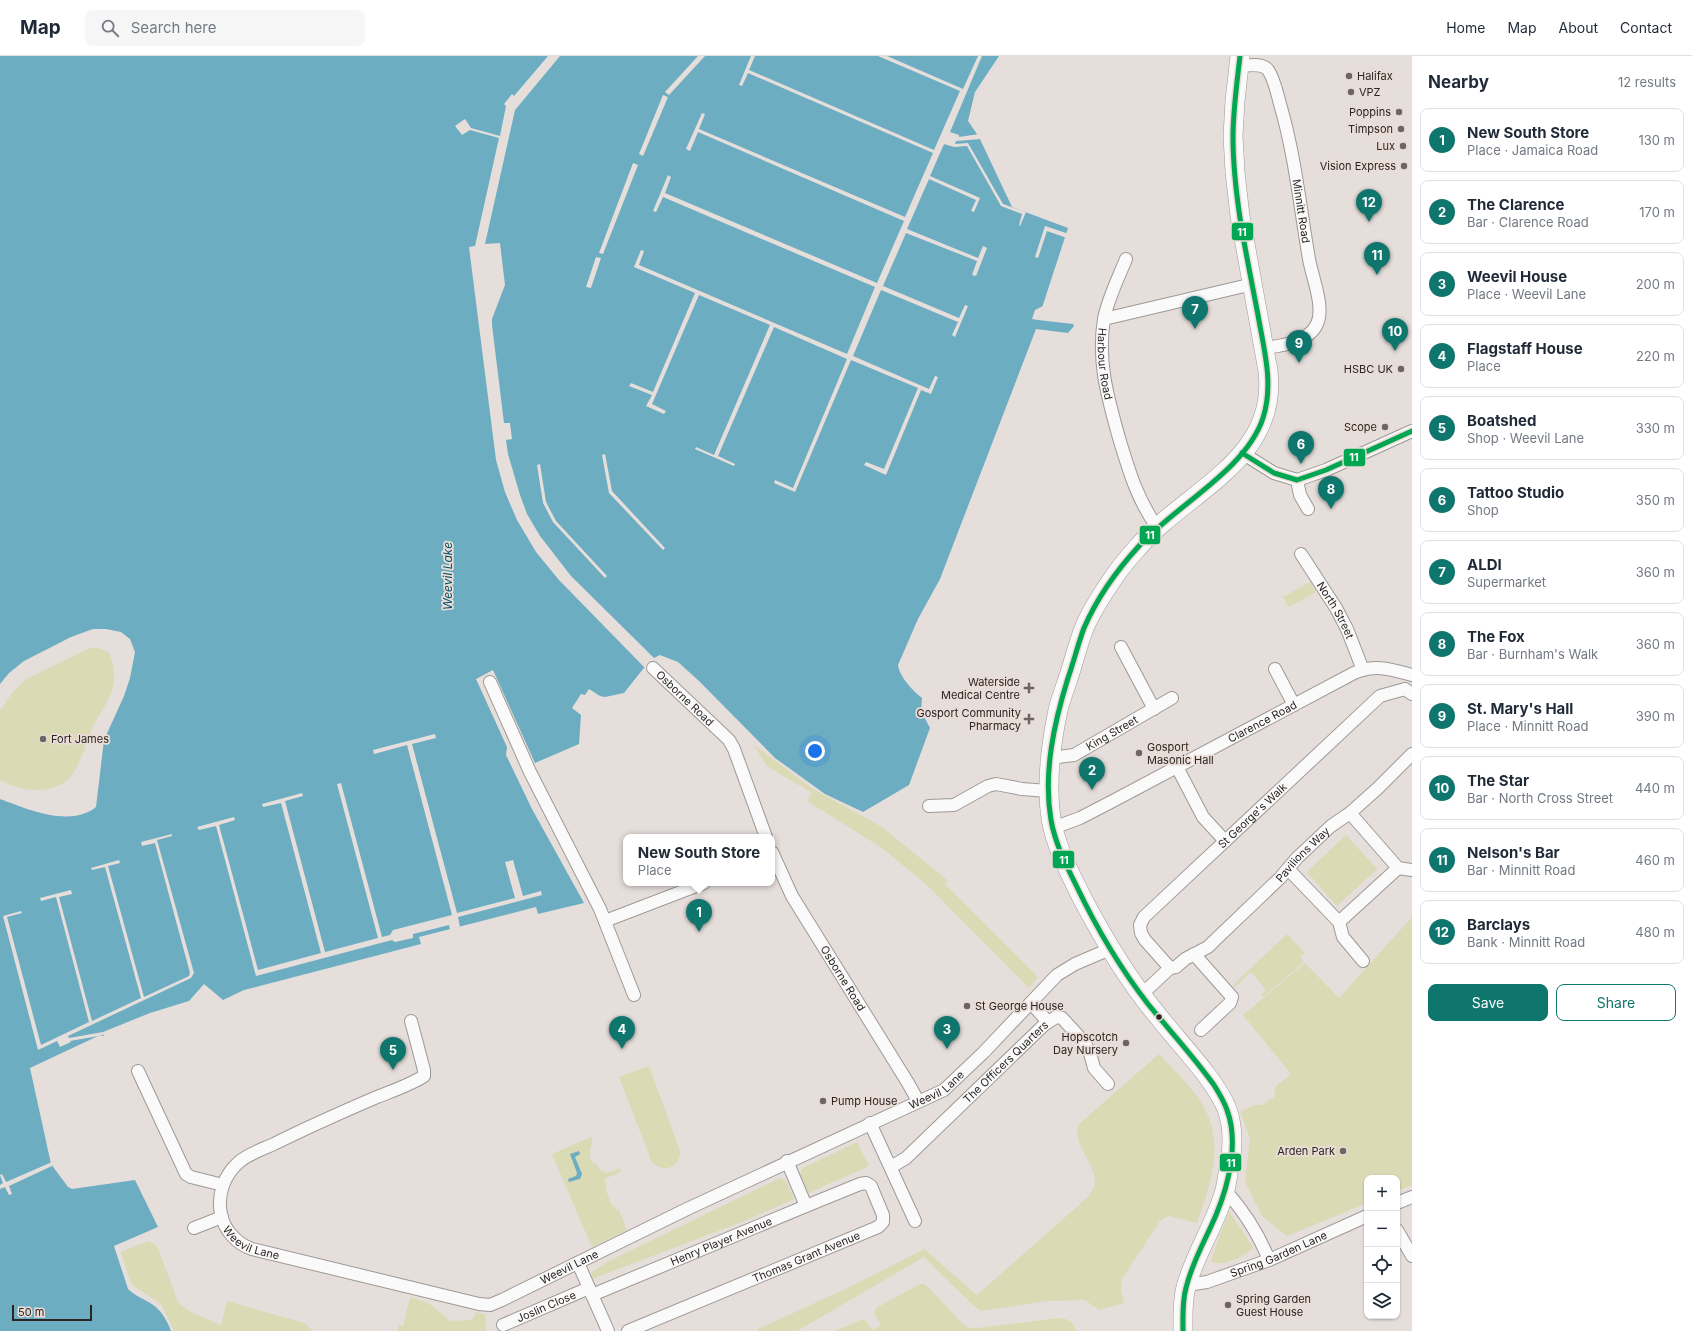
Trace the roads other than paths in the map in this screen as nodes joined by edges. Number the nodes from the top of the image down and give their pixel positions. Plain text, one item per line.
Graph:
1 (1239, 61) edge
2 (1126, 259) dead end
3 (1252, 284) junction
4 (1104, 319) junction
5 (1264, 348) junction
6 (1411, 431) edge
7 (1242, 453) junction
8 (1296, 480) junction
9 (1308, 509) dead end
10 (1157, 527) junction
11 (1301, 554) dead end
12 (1121, 647) dead end
13 (653, 668) dead end
14 (1274, 669) dead end
15 (1363, 670) junction
16 (1412, 675) edge
17 (490, 682) dead end
18 (1412, 694) edge
19 (1172, 698) dead end
20 (1294, 705) junction
21 (1154, 709) junction
22 (1412, 755) edge
23 (1050, 758) junction
24 (1177, 767) junction
25 (1048, 790) junction
26 (928, 806) dead end
27 (1350, 813) junction
28 (1053, 828) junction
29 (765, 834) edge
30 (1225, 841) junction
31 (775, 859) edge
32 (1398, 868) junction
33 (1288, 869) junction
34 (1412, 870) edge
35 (696, 886) edge
36 (606, 921) junction
37 (1340, 922) junction
38 (1110, 949) junction
39 (1194, 954) junction
40 (1363, 961) dead end
41 (1170, 968) junction
42 (634, 995) dead end
43 (1141, 995) junction
44 (1031, 1003) junction
45 (411, 1021) dead end
46 (1048, 1022) junction
47 (1201, 1030) dead end
48 (138, 1071) dead end
49 (1108, 1084) dead end
50 (918, 1101) junction
51 (870, 1123) junction
52 (787, 1161) junction
53 (891, 1167) junction
54 (223, 1185) junction
55 (1225, 1190) junction
56 (1412, 1197) edge
57 (1400, 1202) edge
58 (806, 1206) junction
59 (222, 1217) junction
60 (1364, 1217) edge
61 (915, 1221) dead end
62 (194, 1228) dead end
63 (1400, 1235) edge
64 (1412, 1256) edge
65 (1269, 1260) junction
66 (578, 1263) junction
67 (1187, 1285) junction
68 (590, 1292) junction
69 (504, 1325) dead end
70 (608, 1331) edge
71 (628, 1331) edge
72 (1183, 1331) edge

1 - 3 main road
1 - 5 street, Minnitt Road
2 - 4 street
3 - 4 street, Harbour Road
3 - 5 main road
4 - 10 street, Harbour Road
5 - 7 main road
6 - 8 street
7 - 8 street
7 - 10 main road
8 - 9 street
10 - 23 main road
11 - 15 street, North Street
12 - 21 street
13 - 29 street, Osborne Road
14 - 20 street
15 - 16 street, Clarence Road
15 - 20 street, Clarence Road
17 - 36 street
18 - 30 street, St George's Walk
19 - 21 street, King Street
20 - 24 street, Clarence Road
21 - 23 street, King Street
22 - 27 street, Pavilions Way
23 - 25 main road
24 - 28 street, Clarence Road
24 - 30 street
25 - 26 street
25 - 28 main road
27 - 32 street
27 - 33 street, Pavilions Way
28 - 38 main road
30 - 41 street, St George's Walk
31 - 50 street, Osborne Road
32 - 34 street
32 - 37 street
33 - 37 street
33 - 39 street, Pavilions Way
35 - 36 street
36 - 42 street
37 - 40 street
38 - 43 main road
38 - 44 street, Weevil Lane
39 - 41 street, Pavilions Way
39 - 47 street
41 - 43 street, Pavilions Way
43 - 55 main road
44 - 46 street
44 - 50 street, Weevil Lane
45 - 54 street, Weevil Lane
46 - 49 street, The Officers Quarters
46 - 53 street, The Officers Quarters
48 - 54 street
50 - 51 street, Weevil Lane
51 - 52 street, Weevil Lane
51 - 53 street
52 - 58 street
52 - 66 street, Weevil Lane
53 - 61 street
54 - 59 street, Weevil Lane
55 - 65 street
55 - 67 main road
56 - 57 street
58 - 68 street, Henry Player Avenue
58 - 71 street, Thomas Grant Avenue
59 - 62 street
59 - 66 street, Weevil Lane
60 - 65 street, Spring Garden Lane
63 - 64 street
65 - 67 street, Spring Garden Lane
66 - 68 street
67 - 72 main road
68 - 69 street, Joslin Close
68 - 70 street

